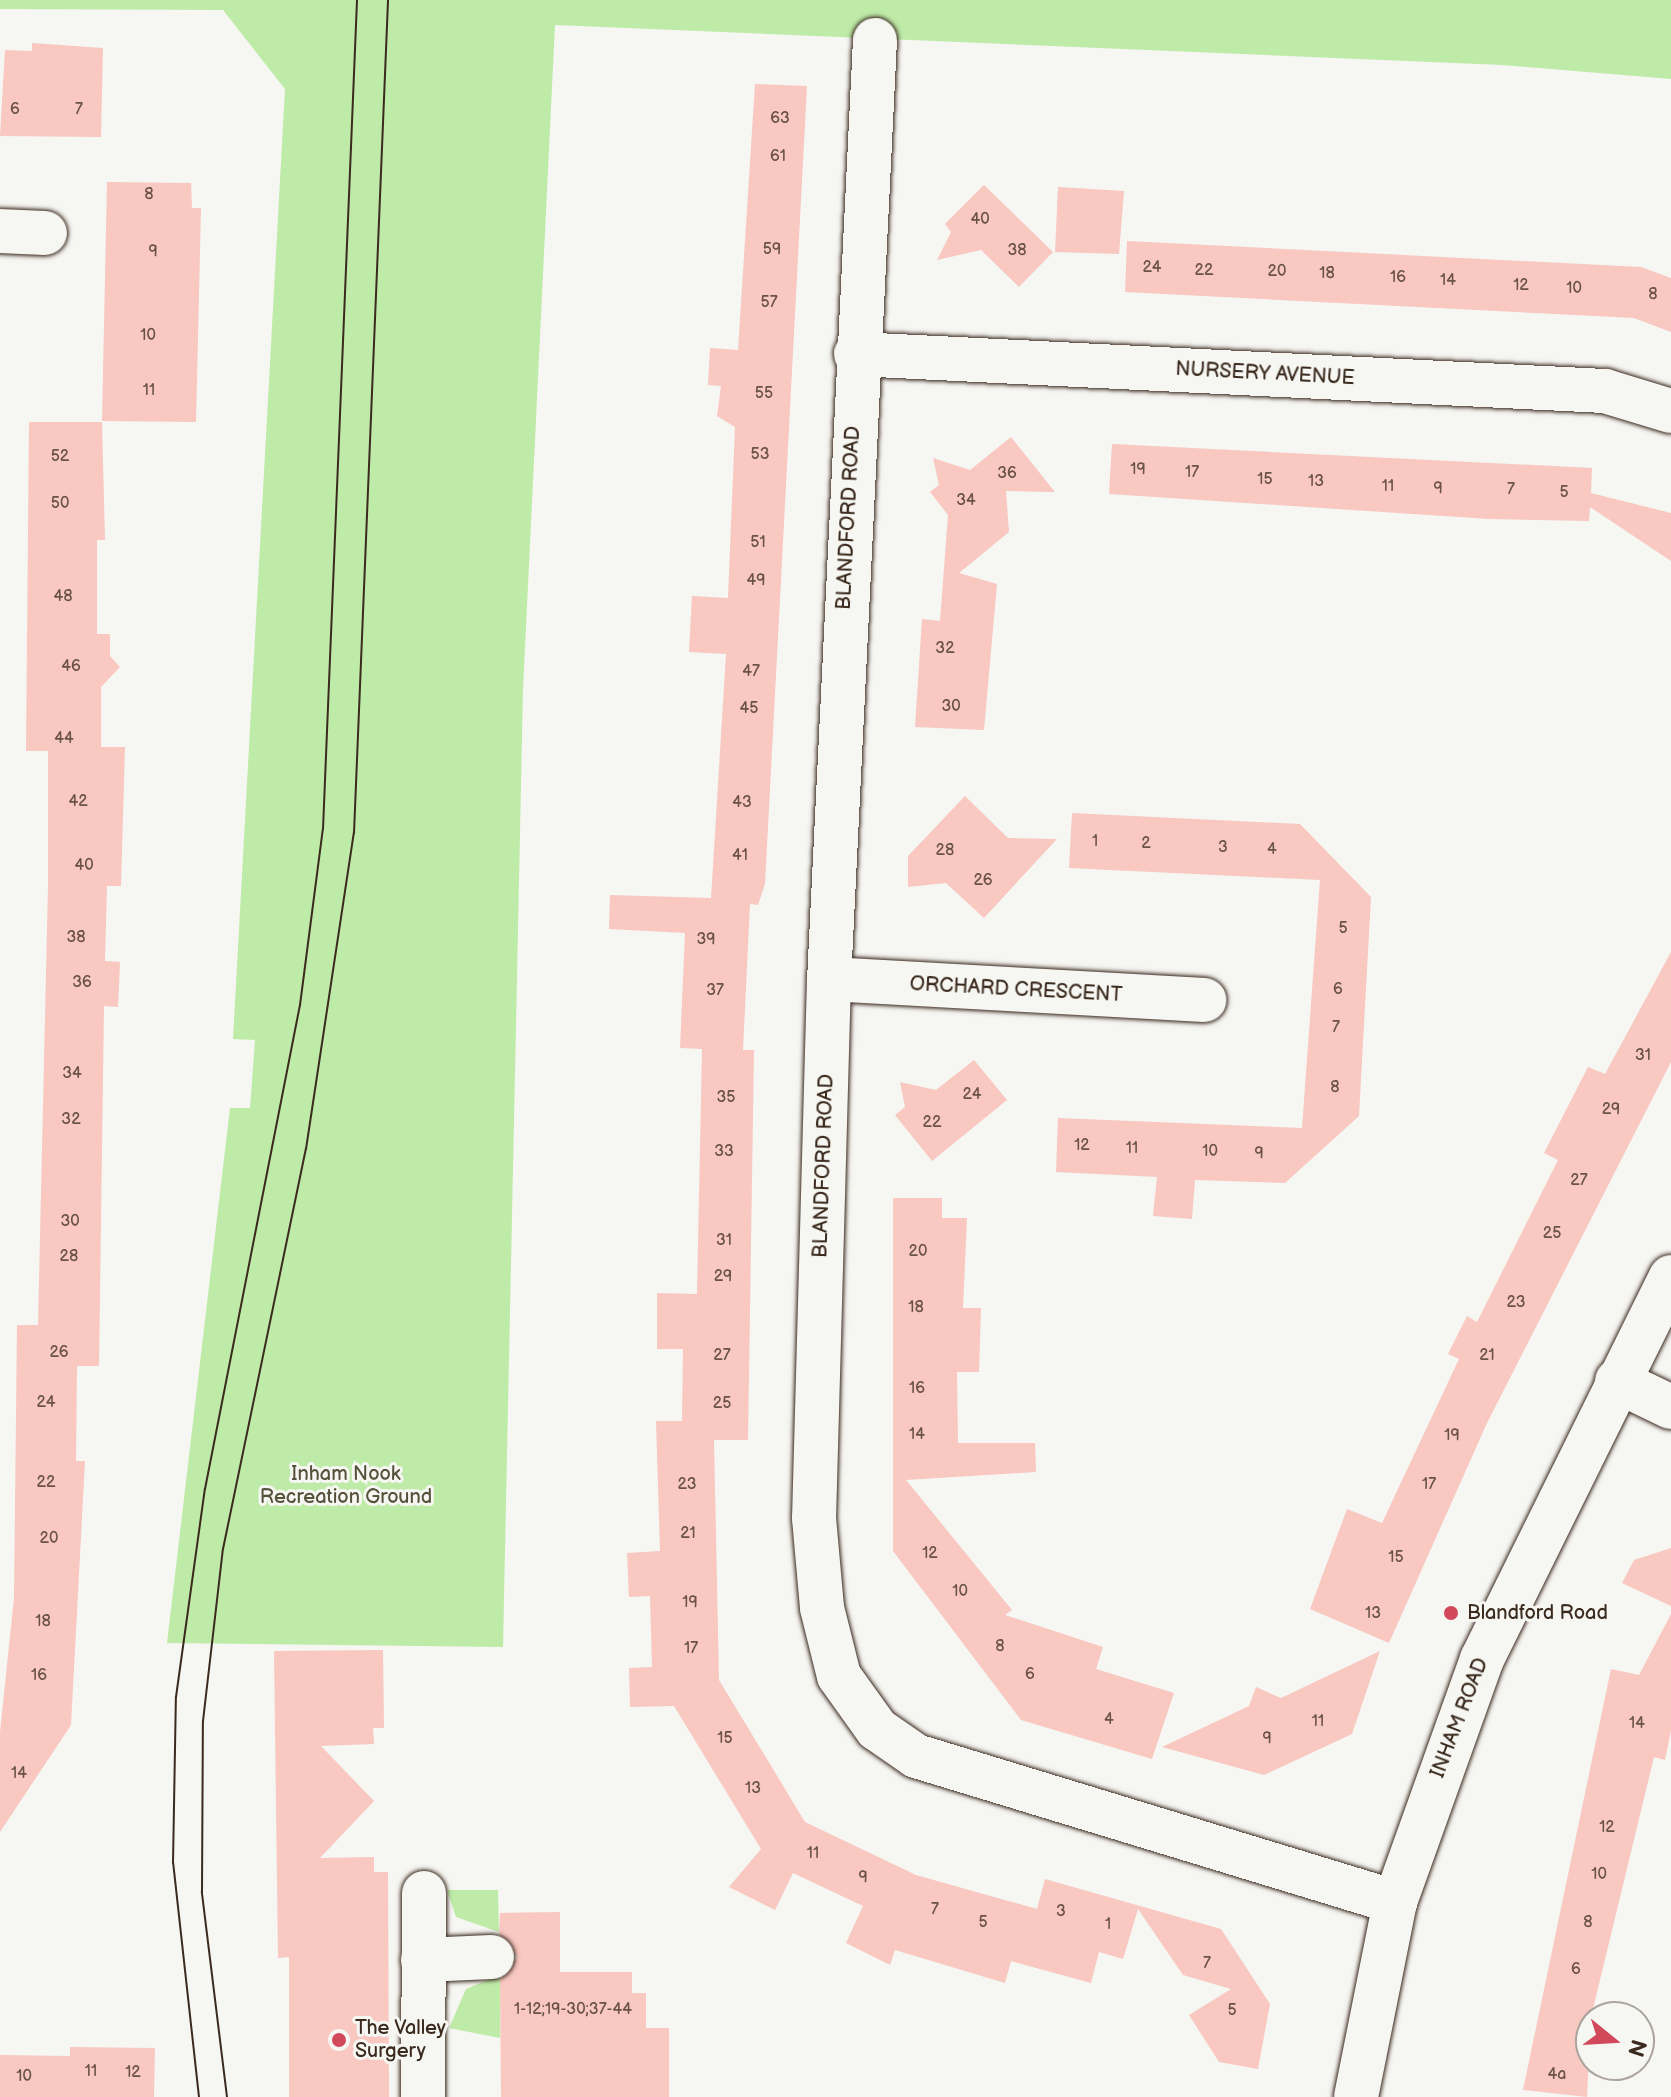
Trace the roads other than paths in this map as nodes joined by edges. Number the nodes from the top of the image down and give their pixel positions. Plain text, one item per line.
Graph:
1 (875, 40) dead end
2 (0, 231) edge
3 (45, 233) dead end
4 (856, 354) junction
5 (1671, 411) edge
6 (829, 979) junction
7 (1204, 1000) dead end
8 (1671, 1277) edge
9 (1617, 1381) junction
10 (1671, 1407) edge
11 (424, 1893) dead end
12 (1395, 1902) junction
13 (492, 1957) dead end
14 (423, 1960) junction
15 (423, 2097) edge
16 (1356, 2097) edge

1 - 4 street, BLANDFORD ROAD
2 - 3 street
4 - 5 street, NURSERY AVENUE
4 - 6 street, BLANDFORD ROAD
6 - 7 street, ORCHARD CRESCENT
6 - 12 street, BLANDFORD ROAD
8 - 9 street, INHAM ROAD
9 - 10 street
9 - 12 street, INHAM ROAD
11 - 14 street
12 - 16 street, INHAM ROAD
13 - 14 street
14 - 15 street

